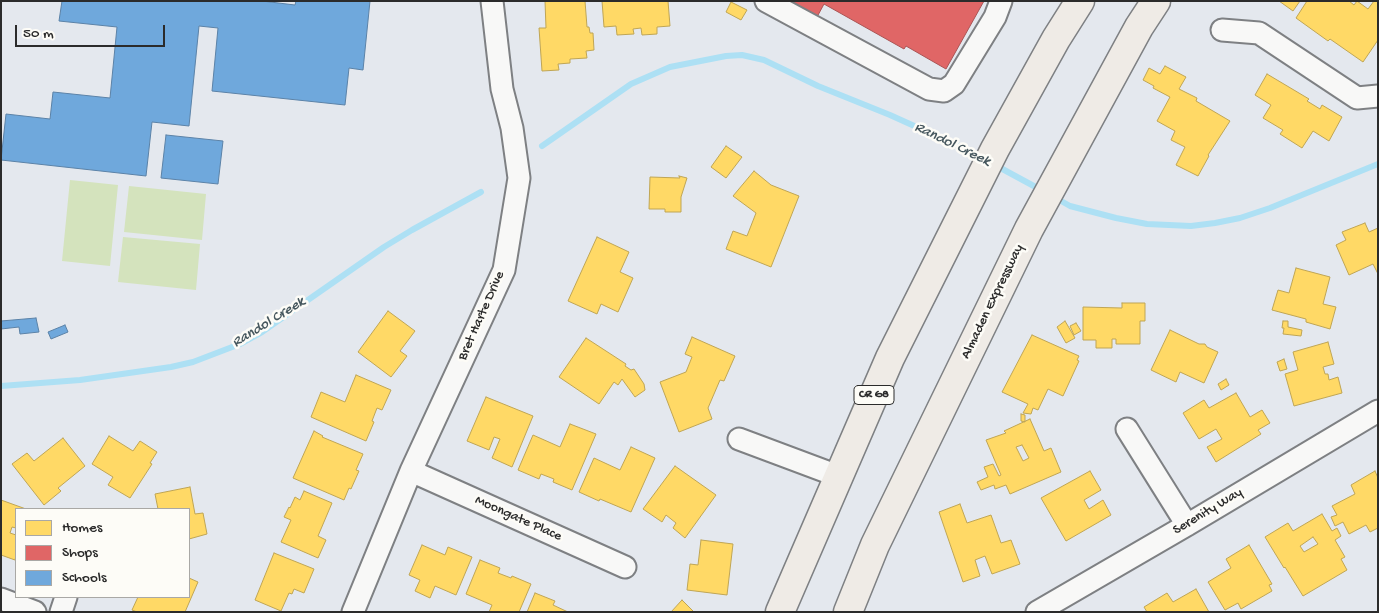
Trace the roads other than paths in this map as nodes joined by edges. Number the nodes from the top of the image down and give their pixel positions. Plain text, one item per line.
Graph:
1 (492, 1) edge
2 (766, 1) edge
3 (1001, 1) edge
4 (1080, 1) edge
5 (1156, 1) edge
6 (1222, 30) dead end
7 (1378, 96) edge
8 (1378, 411) edge
9 (1127, 428) dead end
10 (739, 438) dead end
11 (411, 471) junction
12 (838, 476) junction
13 (1187, 525) junction
14 (625, 567) dead end
15 (66, 598) edge
16 (1, 599) edge
17 (35, 612) edge
18 (61, 612) edge
19 (353, 612) edge
20 (780, 612) edge
21 (848, 612) edge
22 (1037, 612) edge

1 - 11 street, Bret Harte Drive
2 - 3 street
4 - 12 main road, CR G8
5 - 21 main road, Almaden Expressway
6 - 7 street
8 - 13 street, Serenity Way
9 - 13 street
10 - 12 street
11 - 14 street, Moongate Place
11 - 19 street, Bret Harte Drive
12 - 20 main road, CR G8
13 - 22 street, Serenity Way
15 - 18 street
16 - 17 street

